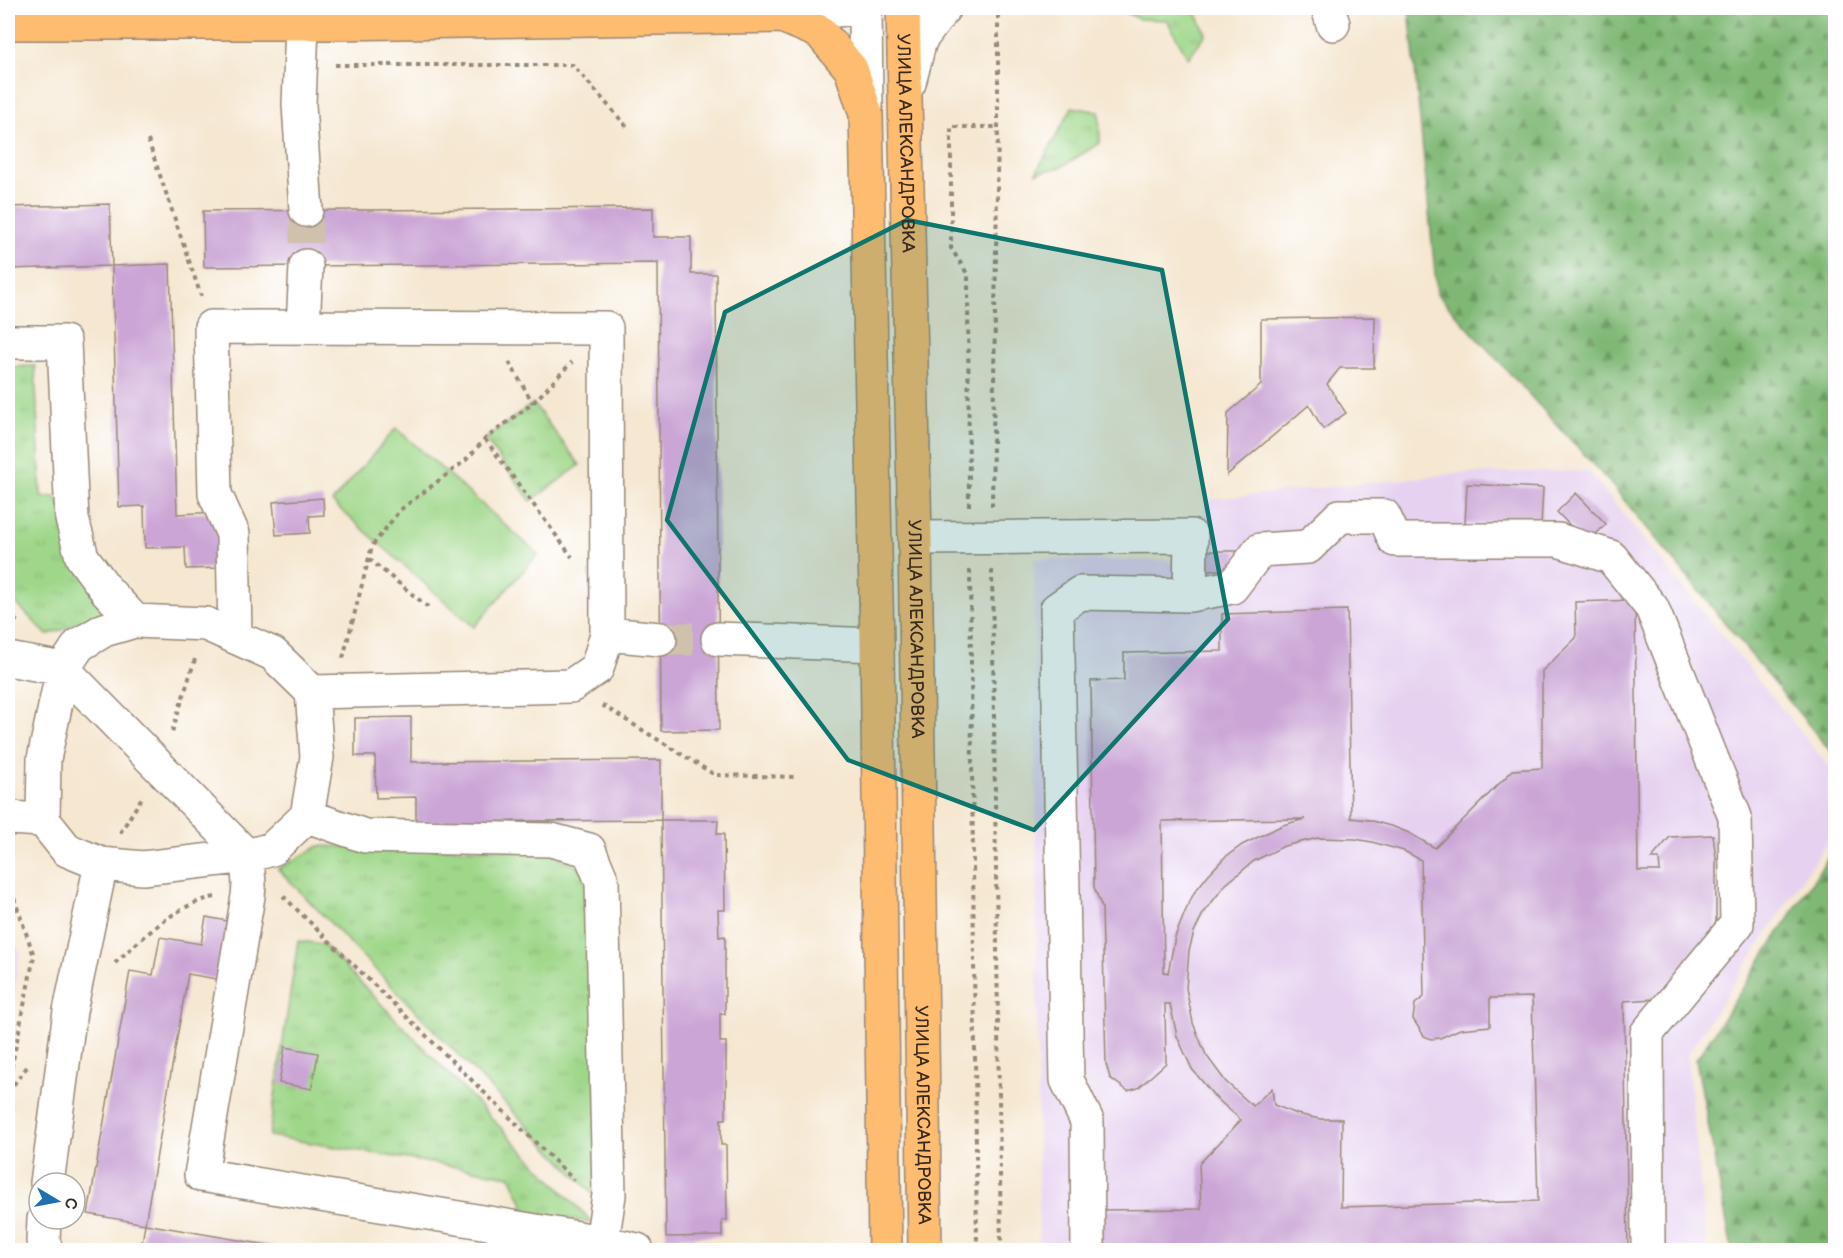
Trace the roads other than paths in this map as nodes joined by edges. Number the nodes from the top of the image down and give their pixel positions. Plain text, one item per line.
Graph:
1 (854, 8) edge
2 (865, 8) edge
3 (903, 8) edge
4 (945, 8) edge
5 (782, 16) junction
6 (8, 23) edge
7 (302, 24) junction
8 (906, 96) junction
9 (866, 114) junction
10 (306, 210) tunnel mouth
11 (306, 266) tunnel mouth
12 (303, 327) junction
13 (8, 342) edge
14 (915, 538) junction
15 (1190, 595) junction
16 (607, 619) junction
17 (135, 621) junction
18 (234, 636) junction
19 (660, 639) tunnel mouth
20 (718, 639) tunnel mouth
21 (877, 645) junction
22 (8, 659) edge
23 (63, 669) junction
24 (323, 691) junction
25 (307, 816) junction
26 (8, 818) edge
27 (44, 820) junction
28 (248, 856) junction
29 (101, 864) junction
30 (49, 1171) edge
31 (43, 1231) edge
32 (603, 1237) edge
33 (46, 1251) edge
34 (637, 1251) edge
35 (885, 1251) edge
36 (925, 1251) edge
37 (1088, 1251) edge
38 (1648, 1251) edge

1 - 5 street
2 - 9 street, УЛИЦА АЛЕКСАНДРОВКА
3 - 8 main road, УЛИЦА АЛЕКСАНДРОВКА
4 - 8 street
5 - 7 main road
5 - 9 main road
6 - 7 main road
7 - 10 street
8 - 14 main road, УЛИЦА АЛЕКСАНДРОВКА
9 - 21 main road, УЛИЦА АЛЕКСАНДРОВКА
11 - 12 street
12 - 16 street
12 - 18 street
13 - 17 street
14 - 15 street
14 - 36 main road, УЛИЦА АЛЕКСАНДРОВКА
15 - 37 street
15 - 38 street
16 - 19 street
16 - 24 street
17 - 18 street
17 - 23 street
18 - 24 street
20 - 21 street
21 - 35 main road, УЛИЦА АЛЕКСАНДРОВКА
22 - 23 street
23 - 27 street
23 - 28 street
24 - 25 street
25 - 28 street
25 - 32 street
26 - 27 street
27 - 29 street
28 - 29 street
28 - 32 street
29 - 30 street
31 - 33 street
32 - 34 street

